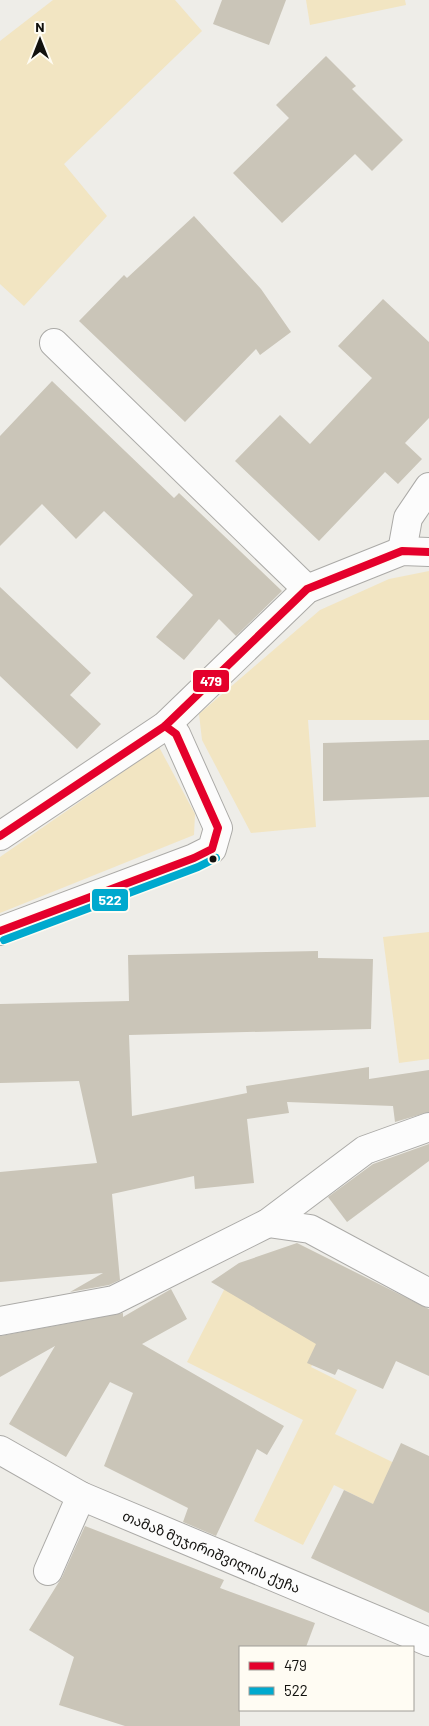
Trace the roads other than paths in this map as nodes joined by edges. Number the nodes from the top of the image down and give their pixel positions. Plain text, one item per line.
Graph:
1 (54, 343) dead end
2 (429, 487) edge
3 (402, 551) junction
4 (429, 552) edge
5 (308, 588) junction
6 (165, 726) junction
7 (5, 824) edge
8 (0, 931) edge
9 (429, 1127) edge
10 (268, 1223) junction
11 (429, 1293) edge
12 (0, 1321) edge
13 (0, 1450) edge
14 (81, 1496) junction
15 (48, 1571) dead end
16 (429, 1642) edge

1 - 5 street
2 - 3 street
3 - 4 street
3 - 5 street
5 - 6 street
6 - 7 street
6 - 8 street
9 - 10 street
10 - 11 street
10 - 12 street
13 - 14 street, თამაზ მუჯირიშვილის ქუჩა
14 - 15 street
14 - 16 street, თამაზ მუჯირიშვილის ქუჩა

